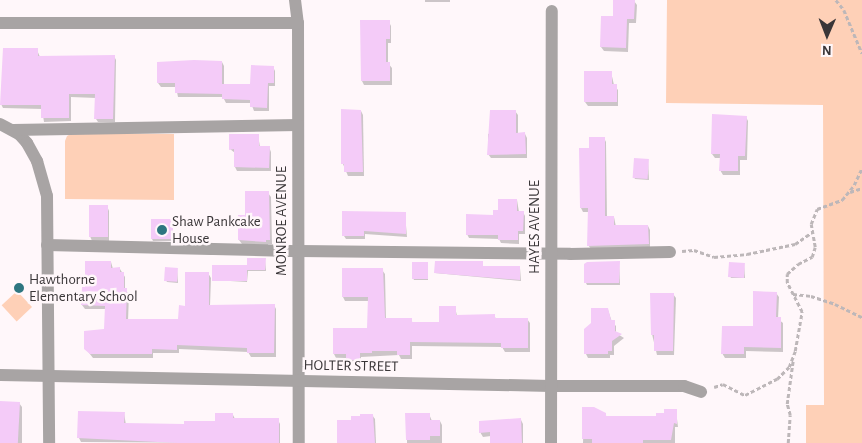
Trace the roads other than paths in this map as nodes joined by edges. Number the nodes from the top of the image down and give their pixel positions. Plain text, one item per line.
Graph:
1 (295, 0) edge
2 (552, 11) dead end
3 (0, 23) edge
4 (298, 24) junction
5 (298, 125) junction
6 (4, 127) edge
7 (47, 245) junction
8 (299, 251) junction
9 (670, 252) road end
10 (551, 254) junction
11 (0, 375) edge
12 (48, 376) junction
13 (299, 382) junction
14 (551, 386) junction
15 (701, 392) road end
16 (49, 443) edge
17 (299, 443) edge
18 (551, 443) edge

1 - 4 street, MONROE AVENUE
2 - 10 street, HAYES AVENUE
3 - 4 street
4 - 5 street, MONROE AVENUE
5 - 6 street
5 - 8 street, MONROE AVENUE
6 - 7 street
7 - 8 street
7 - 12 street
8 - 10 street
8 - 13 street, MONROE AVENUE
9 - 10 street
10 - 14 street, HAYES AVENUE
11 - 12 street, HOLTER STREET
12 - 13 street, HOLTER STREET
12 - 16 street
13 - 14 street, HOLTER STREET
13 - 17 street, MONROE AVENUE
14 - 15 street, HOLTER STREET
14 - 18 street, HAYES AVENUE

